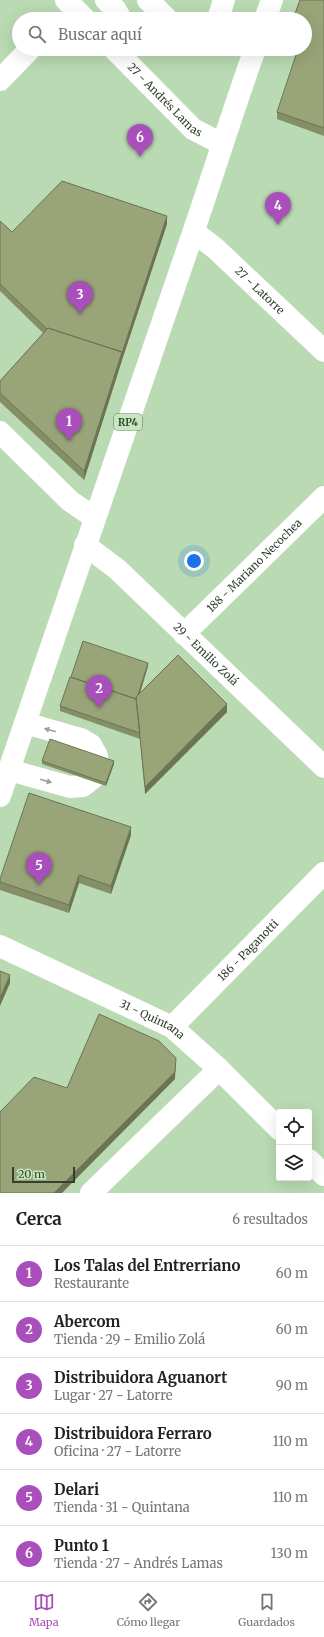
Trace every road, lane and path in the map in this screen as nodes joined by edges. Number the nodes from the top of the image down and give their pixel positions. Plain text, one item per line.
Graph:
1 (106, 0) edge
2 (148, 0) edge
3 (272, 0) edge
4 (117, 12) edge
5 (160, 12) edge
6 (268, 12) edge
7 (23, 56) edge
8 (123, 56) edge
9 (253, 56) edge
10 (0, 80) edge
11 (222, 144) junction
12 (194, 232) junction
13 (324, 351) edge
14 (0, 432) edge
15 (324, 497) edge
16 (95, 518) junction
17 (85, 545) junction
18 (184, 634) junction
19 (24, 723) junction
20 (324, 767) edge
21 (9, 770) junction
22 (0, 796) edge
23 (324, 873) edge
24 (0, 946) edge
25 (172, 1027) junction
26 (219, 1069) junction
27 (276, 1126) edge
28 (312, 1163) edge
29 (324, 1175) edge
30 (91, 1193) edge

1 - 4 street
2 - 5 street
3 - 6 street
7 - 10 street
8 - 11 street, 27 - Andrés Lamas
9 - 11 street, RP4
11 - 12 street, RP4
12 - 13 street, 27 - Latorre
12 - 16 street, RP4
14 - 16 street
15 - 18 street, 188 - Mariano Necochea
16 - 17 street, RP4
17 - 18 street, 29 - Emilio Zolá
17 - 19 street, RP4
18 - 20 street, 29 - Emilio Zolá
19 - 21 street, RP4
21 -> 19 street
21 - 22 street, RP4
23 - 25 street, 186 - Paganotti
24 - 25 street, 31 - Quintana
25 - 26 street, 31 - Quintana
26 - 27 street, 31 - Quintana
26 - 30 street
28 - 29 street

